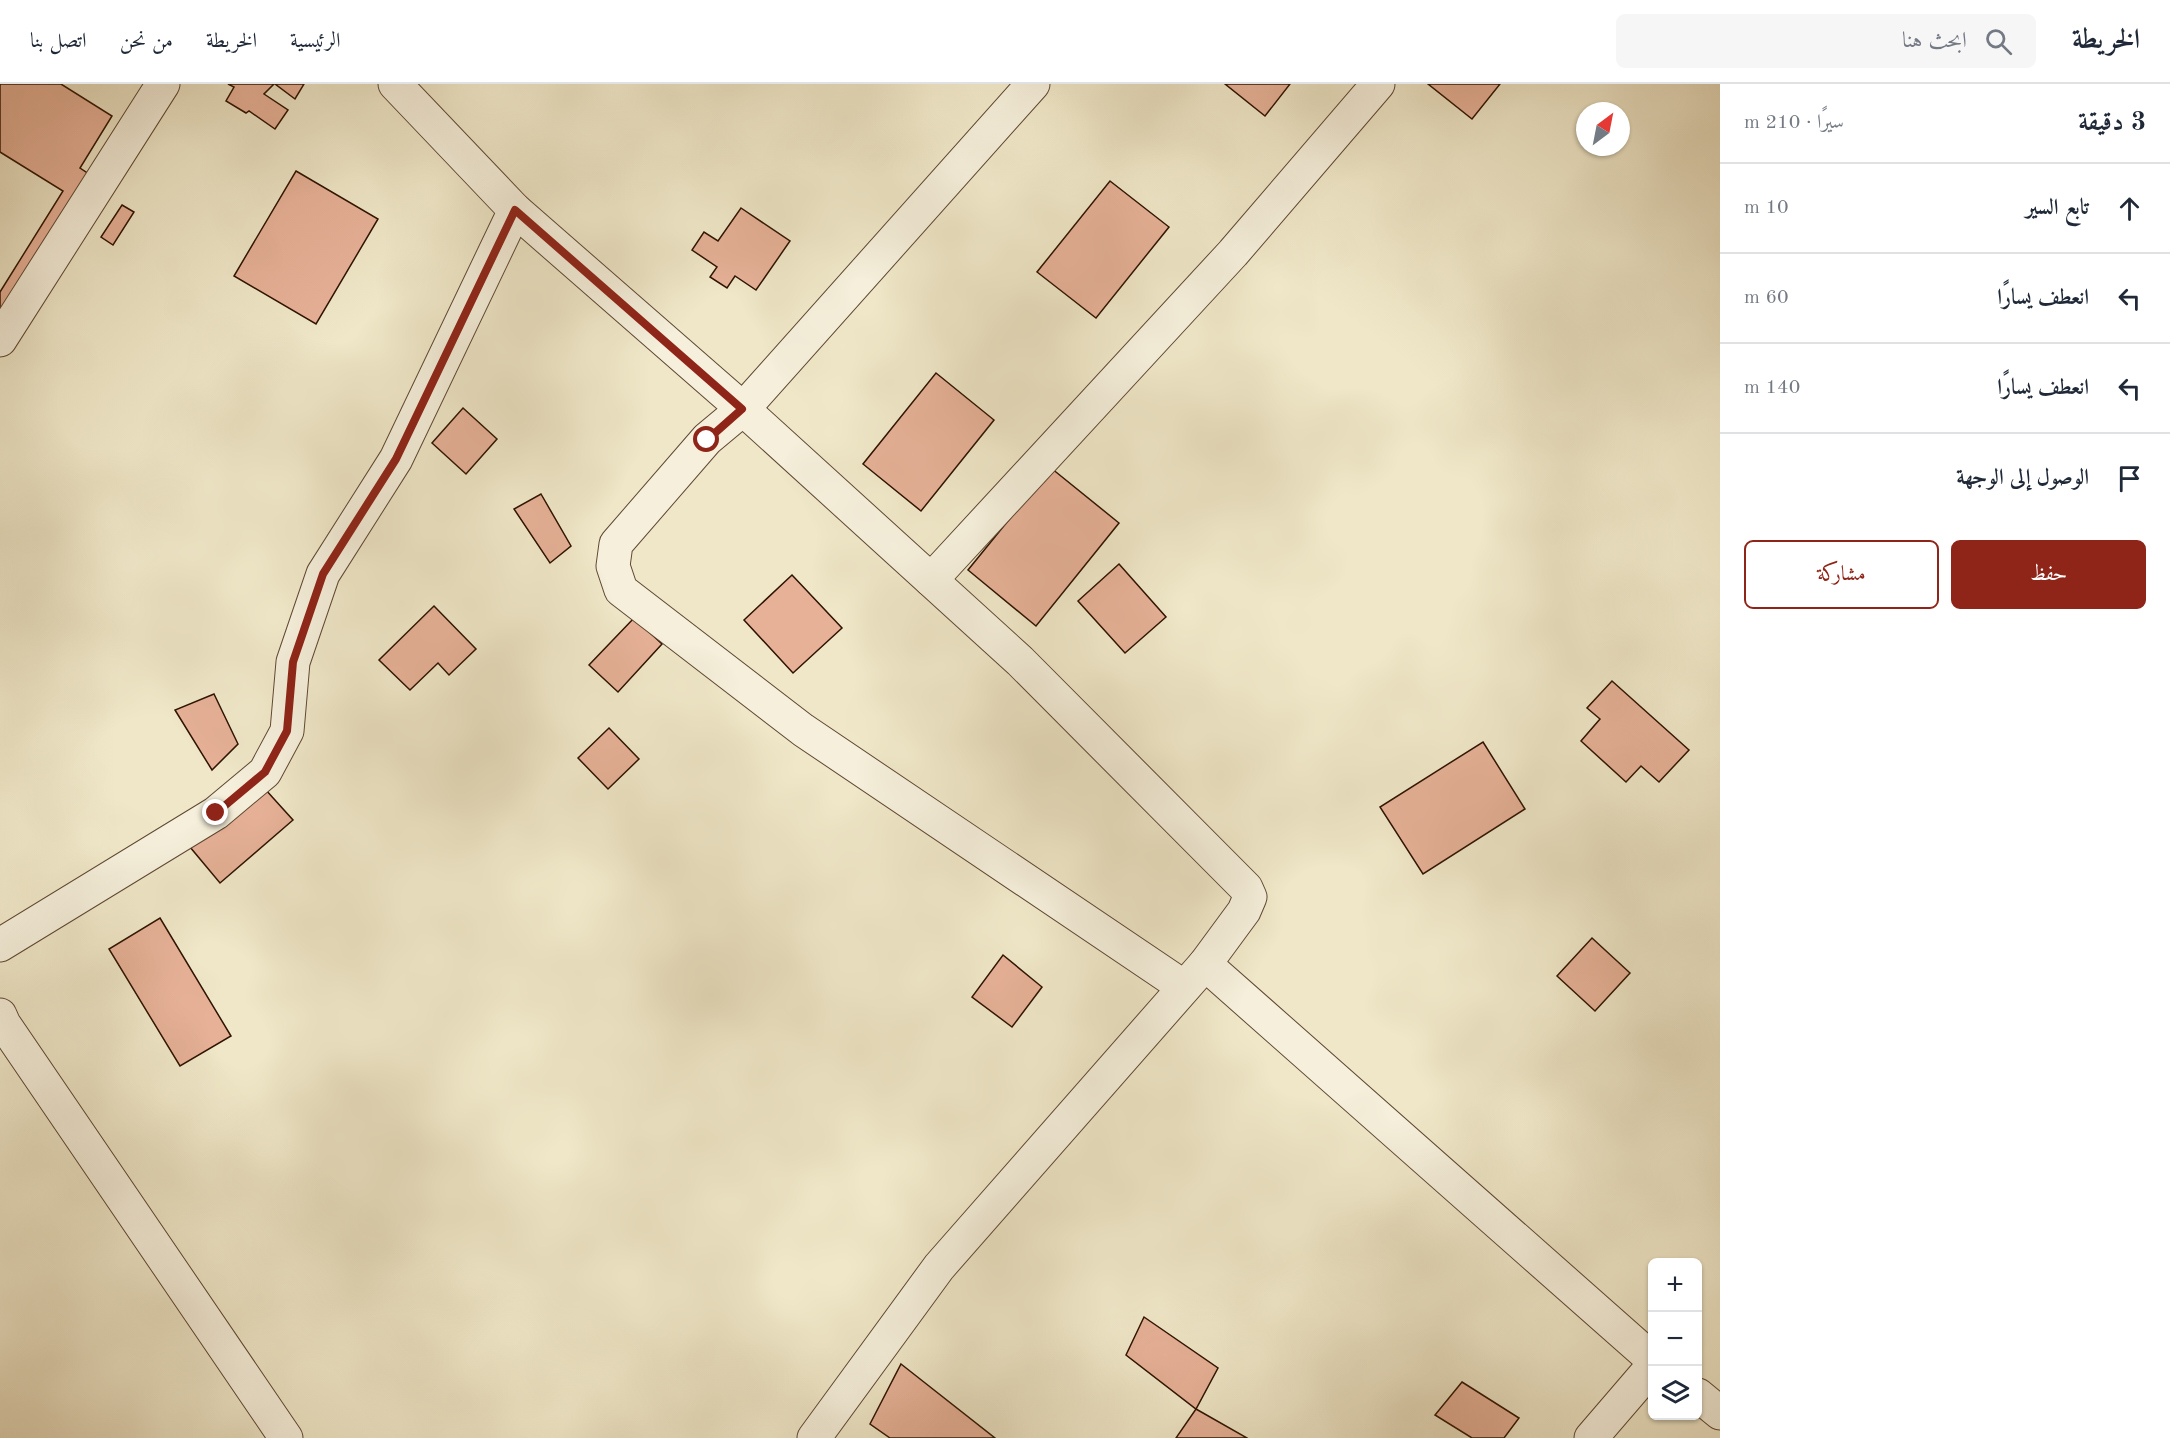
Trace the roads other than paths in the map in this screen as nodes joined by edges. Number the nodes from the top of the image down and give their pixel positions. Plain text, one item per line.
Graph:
1 (163, 84) edge
2 (395, 84) edge
3 (1033, 84) edge
4 (1378, 84) edge
5 (515, 210) junction
6 (0, 340) edge
7 (742, 409) junction
8 (932, 579) junction
9 (0, 945) edge
10 (1194, 975) junction
11 (0, 1015) edge
12 (1648, 1355) edge
13 (1648, 1373) edge
14 (1702, 1398) edge
15 (1720, 1413) edge
16 (286, 1438) edge
17 (814, 1438) edge
18 (1591, 1438) edge

1 - 6 street
2 - 5 street
3 - 7 street
4 - 8 street
5 - 7 street
5 - 9 street
7 - 8 street
7 - 10 street
8 - 10 street
10 - 12 street
10 - 17 street
11 - 16 street
13 - 18 street
14 - 15 street

